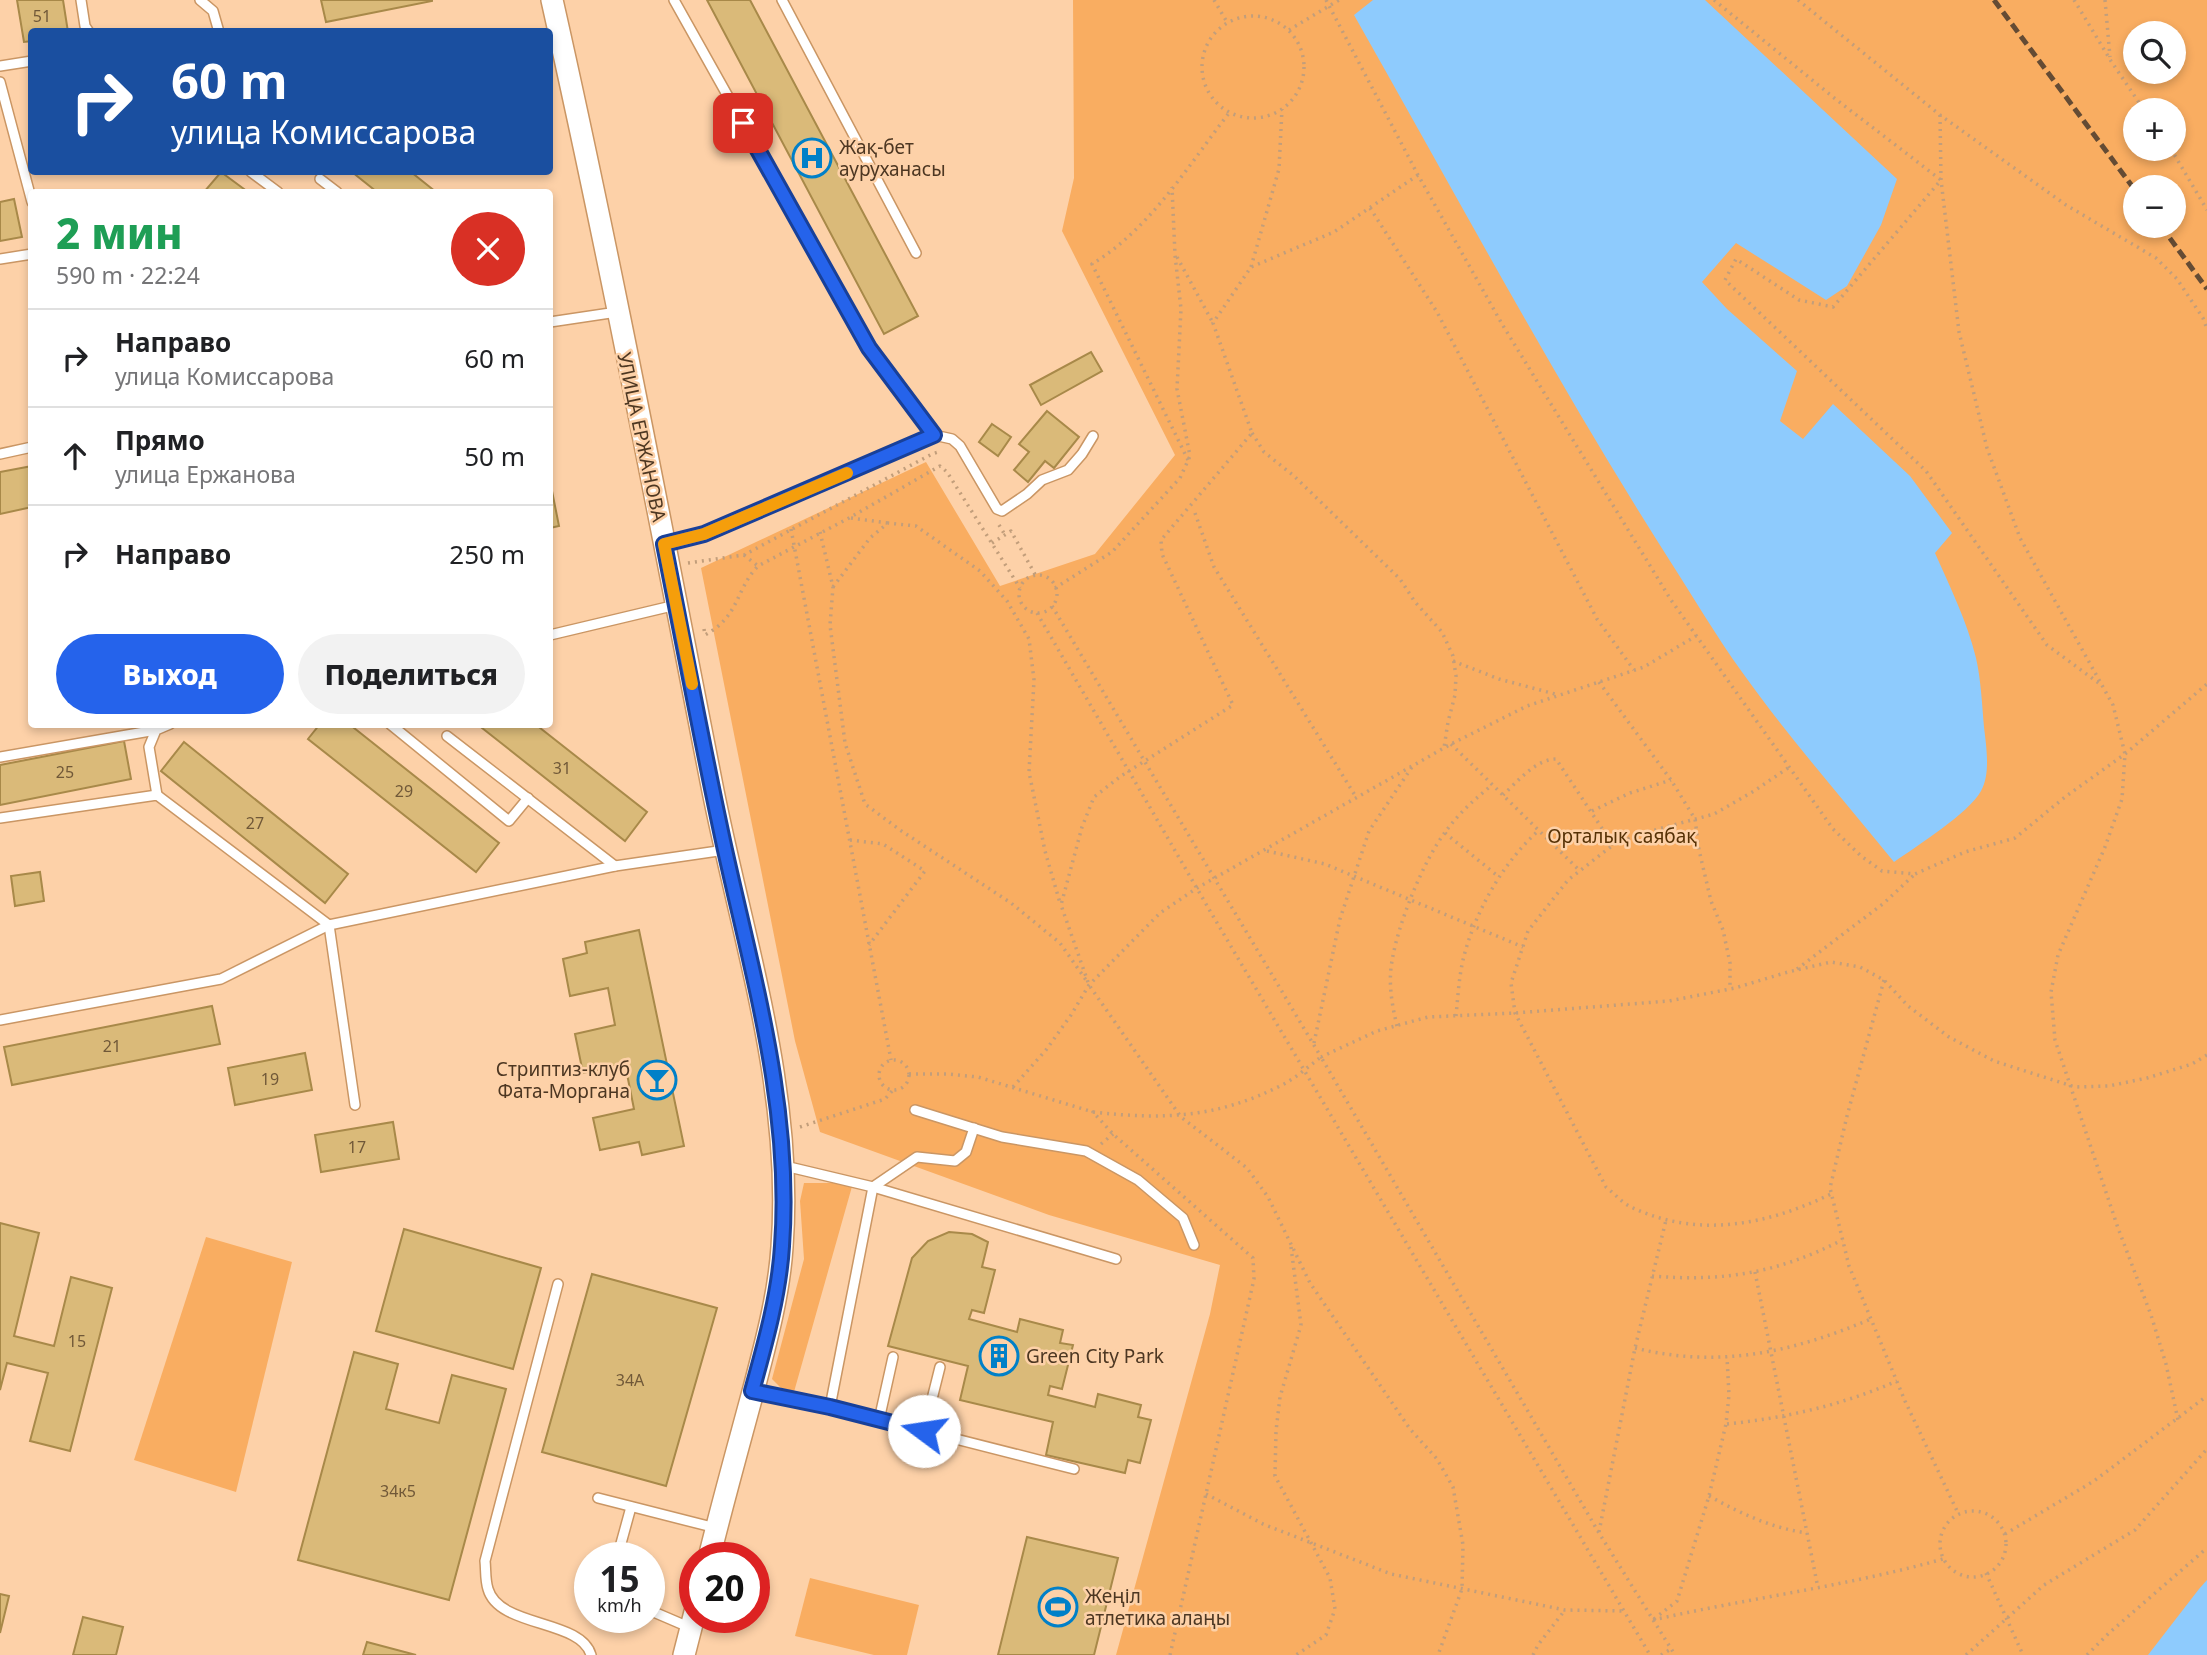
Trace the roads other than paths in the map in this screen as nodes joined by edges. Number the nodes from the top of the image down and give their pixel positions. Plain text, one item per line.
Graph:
1 (81, 0) edge
2 (200, 0) edge
3 (552, 0) edge
4 (674, 0) edge
5 (782, 0) edge
6 (86, 28) edge
7 (218, 28) edge
8 (28, 62) edge
9 (0, 66) edge
10 (0, 82) edge
11 (255, 175) edge
12 (320, 179) dead end
13 (29, 189) edge
14 (274, 189) edge
15 (333, 189) edge
16 (916, 253) dead end
17 (28, 255) edge
18 (0, 259) edge
19 (617, 312) junction
20 (553, 322) edge
21 (934, 435) junction
22 (1093, 436) dead end
23 (28, 448) edge
24 (0, 454) edge
25 (664, 544) junction
26 (676, 605) junction
27 (553, 634) edge
28 (161, 728) edge
29 (395, 728) edge
30 (156, 730) junction
31 (447, 736) dead end
32 (0, 757) edge
33 (157, 795) junction
34 (528, 798) junction
35 (0, 818) edge
36 (725, 850) junction
37 (615, 866) junction
38 (329, 925) junction
39 (0, 1020) edge
40 (355, 1105) dead end
41 (915, 1110) dead end
42 (974, 1128) junction
43 (783, 1166) junction
44 (873, 1187) junction
45 (1194, 1245) dead end
46 (1116, 1259) dead end
47 (558, 1284) dead end
48 (893, 1357) dead end
49 (940, 1367) dead end
50 (752, 1391) junction
51 (830, 1407) junction
52 (879, 1420) junction
53 (924, 1431) junction
54 (1074, 1469) dead end
55 (598, 1498) dead end
56 (631, 1507) junction
57 (716, 1528) junction
58 (621, 1542) edge
59 (713, 1542) edge
60 (690, 1633) edge
61 (591, 1655) edge
62 (684, 1655) edge

1 - 6 lane
2 - 7 lane
3 - 19 street, УЛИЦА ЕРЖАНОВА
4 - 21 lane
5 - 16 lane
8 - 9 lane
10 - 13 lane
11 - 14 lane
12 - 15 lane
17 - 18 lane
19 - 20 lane
19 - 25 street, УЛИЦА ЕРЖАНОВА
21 - 22 lane
21 - 25 lane
23 - 24 lane
25 - 26 street, УЛИЦА ЕРЖАНОВА
26 - 27 lane
26 - 36 street, УЛИЦА ЕРЖАНОВА
28 - 30 lane
29 - 34 lane
30 - 32 lane
30 - 33 lane
31 - 34 lane
33 - 35 lane
33 - 38 lane
34 - 37 lane
36 - 37 lane
36 - 43 street, УЛИЦА ЕРЖАНОВА
37 - 38 lane
38 - 39 lane
38 - 40 lane
41 - 42 lane
42 - 44 lane
42 - 45 lane
43 - 44 lane
43 - 50 street, УЛИЦА ЕРЖАНОВА
44 - 46 lane
44 - 51 lane
47 - 61 lane
48 - 52 lane
49 - 53 lane
50 - 51 lane
50 - 57 street, УЛИЦА ЕРЖАНОВА
51 - 52 lane
52 - 53 lane
53 - 54 lane
55 - 56 lane
56 - 57 lane
56 - 58 lane
57 - 59 street, УЛИЦА ЕРЖАНОВА
60 - 62 street

